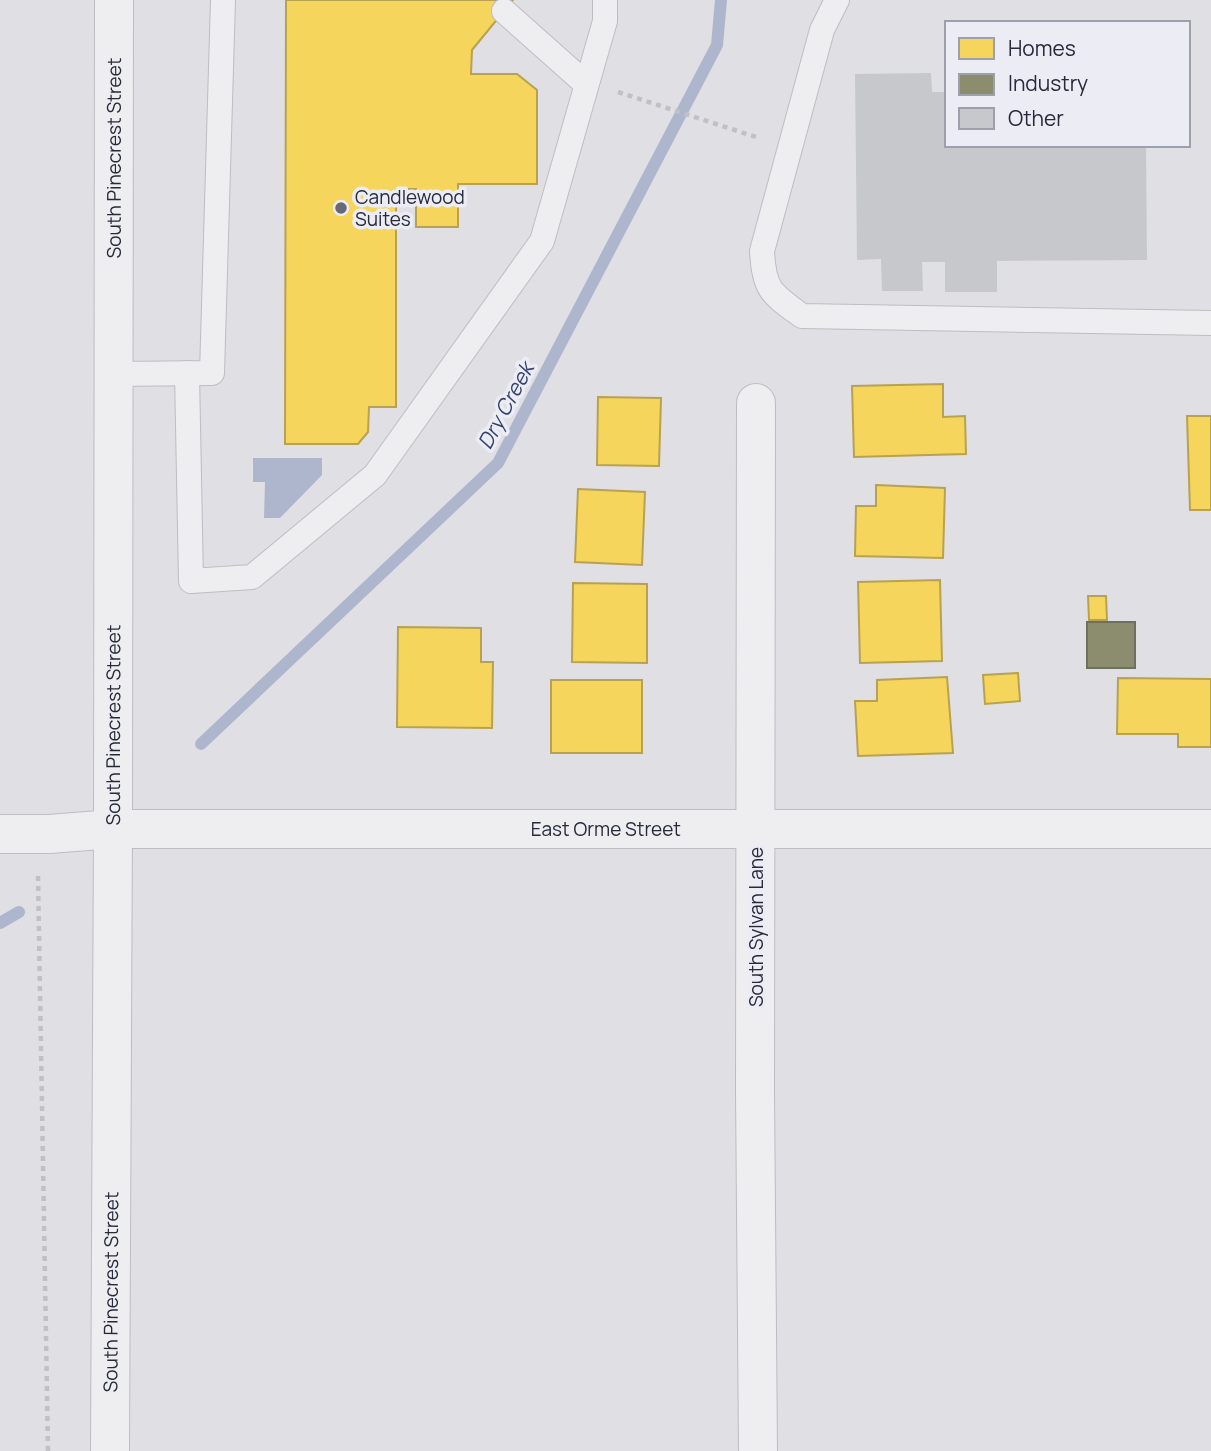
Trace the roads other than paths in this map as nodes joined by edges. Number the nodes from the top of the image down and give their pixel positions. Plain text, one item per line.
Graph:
1 (114, 0) edge
2 (223, 0) edge
3 (605, 0) edge
4 (837, 0) edge
5 (504, 11) dead end
6 (597, 87) junction
7 (1211, 323) edge
8 (187, 373) junction
9 (113, 374) junction
10 (756, 403) dead end
11 (113, 829) junction
12 (757, 829) junction
13 (1211, 829) edge
14 (0, 834) edge
15 (110, 1451) edge
16 (758, 1451) edge

1 - 9 street, South Pinecrest Street
2 - 8 lane
3 - 6 lane
4 - 7 lane
5 - 6 lane
6 - 8 lane
8 - 9 lane
9 - 11 street, South Pinecrest Street
10 - 12 street, South Sylvan Lane
11 - 12 street, East Orme Street
11 - 14 street, East Orme Street
11 - 15 street, South Pinecrest Street
12 - 13 street, East Orme Street
12 - 16 street, South Sylvan Lane

